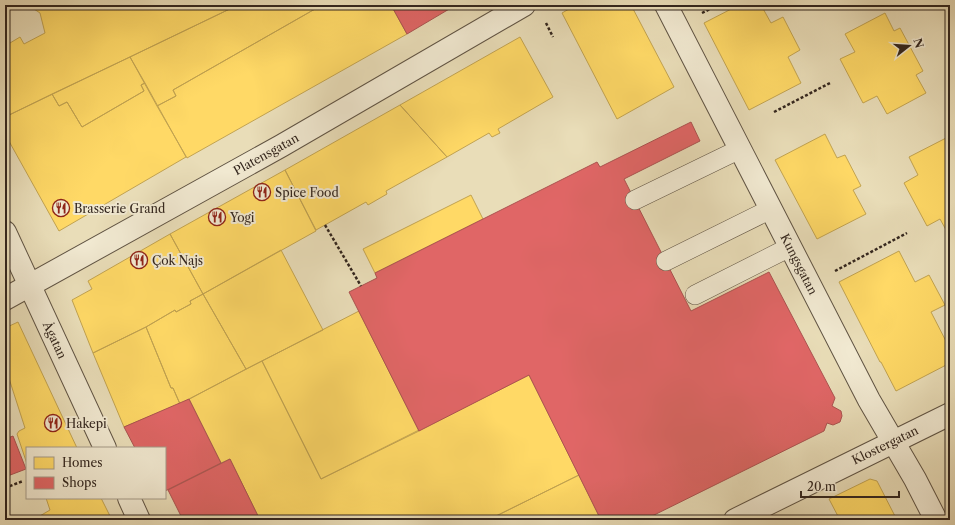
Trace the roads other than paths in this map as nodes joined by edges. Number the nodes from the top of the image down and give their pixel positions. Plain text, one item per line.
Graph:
1 (524, 5) edge
2 (666, 5) edge
3 (740, 149) junction
4 (635, 200) dead end
5 (771, 209) junction
6 (5, 232) edge
7 (790, 247) junction
8 (666, 261) dead end
9 (29, 285) junction
10 (695, 295) dead end
11 (5, 299) edge
12 (950, 414) edge
13 (894, 441) junction
14 (105, 447) edge
15 (129, 499) edge
16 (139, 520) edge
17 (735, 520) edge
18 (936, 520) edge

1 - 9 street, Platensgatan
2 - 3 street, Kungsgatan
3 - 4 lane
3 - 5 street, Kungsgatan
5 - 7 street, Kungsgatan
5 - 8 lane
6 - 9 street, Ågatan
7 - 10 lane
7 - 13 street, Kungsgatan
9 - 11 street, Platensgatan
9 - 14 street, Ågatan
12 - 13 street, Klostergatan
13 - 17 street, Klostergatan
13 - 18 street, Kungsgatan
15 - 16 street

